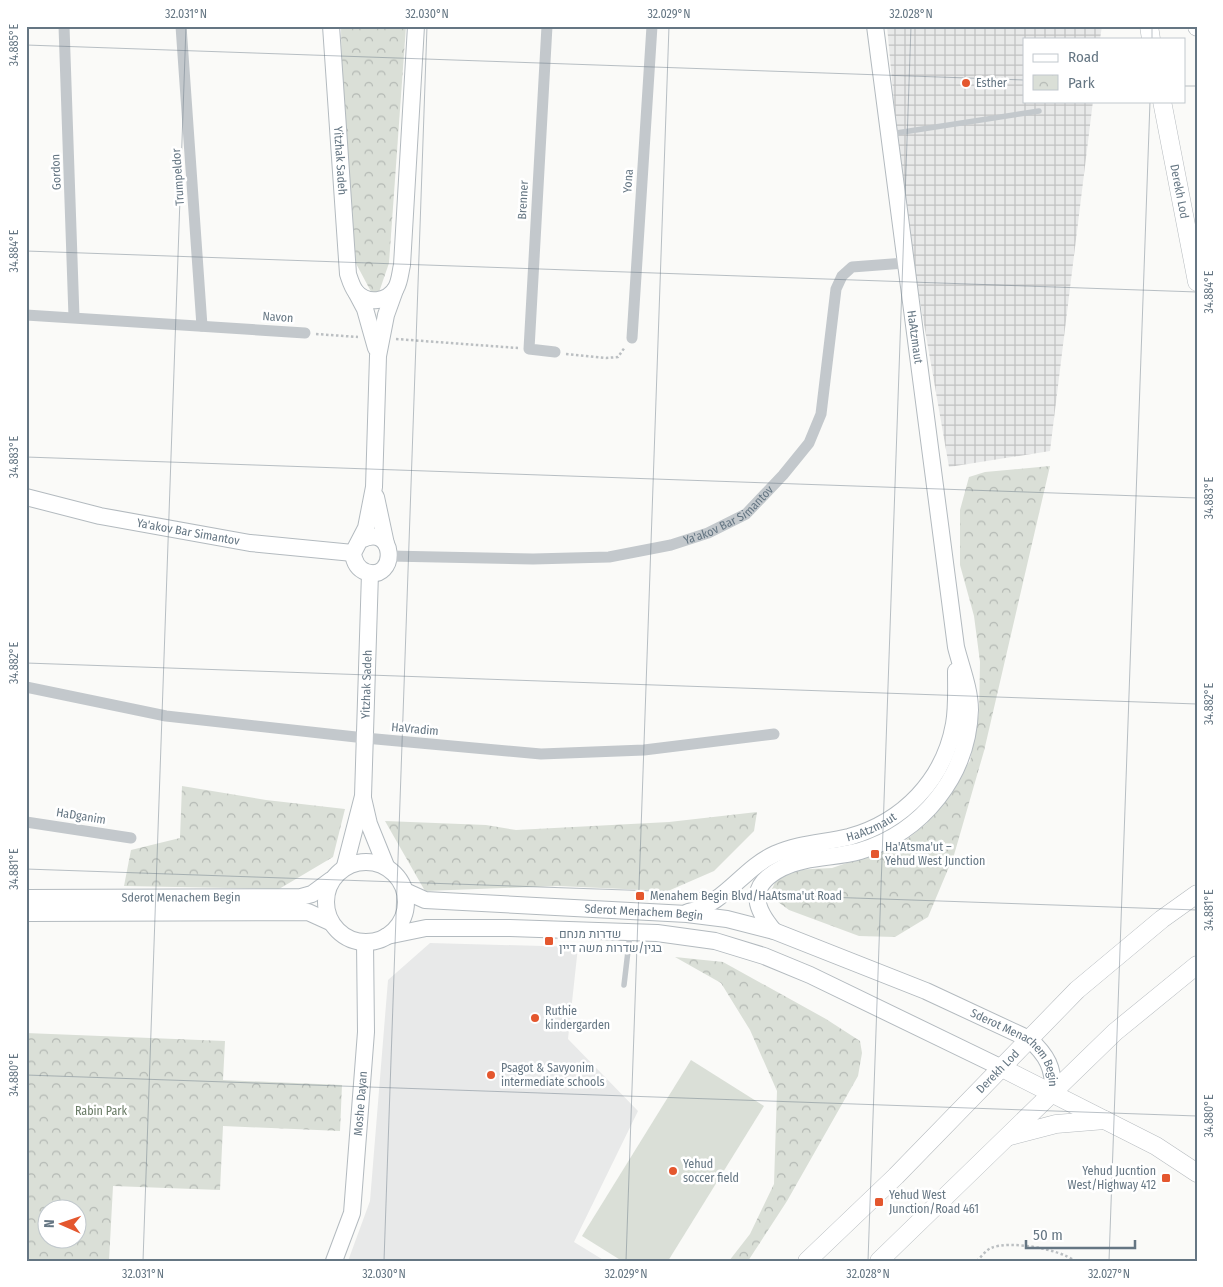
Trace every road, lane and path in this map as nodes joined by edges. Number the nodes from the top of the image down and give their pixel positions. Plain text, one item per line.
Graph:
1 (64, 26) edge
2 (181, 26) edge
3 (331, 26) edge
4 (416, 26) edge
5 (547, 26) edge
6 (652, 26) edge
7 (875, 26) edge
8 (1162, 102) edge
9 (1039, 111) dead end
10 (888, 134) junction
11 (905, 263) junction
12 (1197, 282) edge
13 (396, 289) junction
14 (356, 292) junction
15 (26, 315) edge
16 (74, 317) junction
17 (202, 326) junction
18 (305, 333) joint
19 (378, 338) junction
20 (632, 338) joint
21 (529, 349) junction
22 (555, 352) joint
23 (374, 487) junction
24 (26, 497) edge
25 (357, 546) junction
26 (388, 550) junction
27 (370, 573) junction
28 (956, 647) junction
29 (26, 687) edge
30 (774, 734) dead end
31 (365, 738) junction
32 (363, 796) junction
33 (26, 822) edge
34 (131, 838) dead end
35 (346, 866) junction
36 (386, 866) junction
37 (331, 880) junction
38 (404, 891) junction
39 (1197, 894) edge
40 (26, 898) edge
41 (26, 913) edge
42 (680, 914) junction
43 (330, 922) junction
44 (774, 931) junction
45 (630, 932) junction
46 (388, 936) junction
47 (365, 942) junction
48 (1197, 965) edge
49 (624, 985) dead end
50 (1029, 1039) junction
51 (1002, 1068) junction
52 (1053, 1093) junction
53 (1107, 1120) junction
54 (1005, 1138) junction
55 (1197, 1172) edge
56 (334, 1261) edge
57 (808, 1261) edge
58 (879, 1261) edge
59 (977, 1261) edge
60 (1075, 1261) edge

1 - 16 street, Gordon
2 - 17 street, Trumpeldor
3 - 14 street, Yitzhak Sadeh
4 - 13 street, Yitzhak Sadeh
5 - 21 street, Brenner
6 - 20 street, Yona
7 - 10 street, HaAtzmaut
8 - 12 main road, Derekh Lod
9 - 10 lane
10 - 11 street, HaAtzmaut
11 - 26 street, Ya'akov Bar Simantov
11 - 28 street, HaAtzmaut
13 - 14 street
13 - 19 street, Yitzhak Sadeh
14 - 19 street, Yitzhak Sadeh
15 - 16 street, Navon
16 - 17 street, Navon
17 - 18 street, Navon
18 - 19 path, Navon
19 - 21 path, Navon
19 - 23 street, Yitzhak Sadeh
20 - 22 path
21 - 22 street
23 - 25 street, Yitzhak Sadeh
23 - 26 street, Yitzhak Sadeh
24 - 25 street, Ya'akov Bar Simantov
25 - 26 street
25 - 27 street
26 - 27 street
27 - 31 street, Yitzhak Sadeh
28 - 42 street, HaAtzmaut
28 - 44 street, HaAtzmaut
29 - 31 street, HaVradim
30 - 31 street, HaVradim
31 - 32 street, Yitzhak Sadeh
32 - 35 street, Yitzhak Sadeh
32 - 36 street, Yitzhak Sadeh
33 - 34 street, HaDganim
35 - 36 street
35 - 37 street
36 - 38 street
37 - 40 street, Sderot Menachem Begin
37 - 43 street
38 - 42 street, Sderot Menachem Begin
38 - 46 street
39 - 50 main road, Derekh Lod
41 - 43 street, Sderot Menachem Begin
42 - 44 street, Sderot Menachem Begin
43 - 47 street
44 - 50 street, Sderot Menachem Begin
45 - 46 street, Sderot Menachem Begin
45 - 49 lane
45 - 51 street, Sderot Menachem Begin
46 - 47 street
47 - 56 street, Moshe Dayan
48 - 52 main road
50 - 51 main road, Derekh Lod
50 - 52 street, Sderot Menachem Begin
51 - 52 main road, Sderot Menachem Begin
51 - 57 main road, Derekh Lod
52 - 53 main road
52 - 54 main road
53 - 54 main road
53 - 55 main road
54 - 58 main road
59 - 60 path

